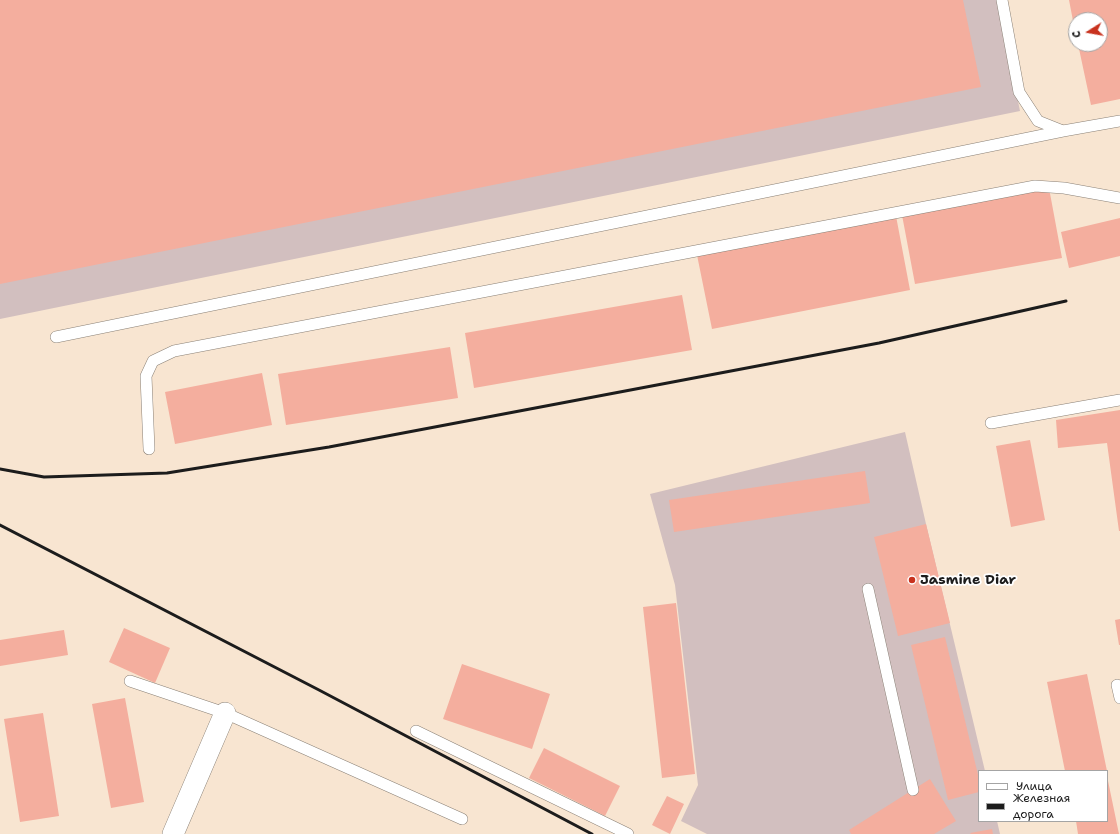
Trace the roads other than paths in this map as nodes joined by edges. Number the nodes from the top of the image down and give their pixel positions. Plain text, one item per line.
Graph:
1 (1002, 0) edge
2 (1120, 121) edge
3 (1063, 131) junction
4 (1120, 198) edge
5 (56, 337) dead end
6 (1120, 400) edge
7 (991, 423) dead end
8 (149, 449) dead end
9 (868, 589) dead end
10 (130, 680) dead end
11 (1117, 685) dead end
12 (1120, 698) edge
13 (225, 713) junction
14 (416, 731) dead end
15 (912, 790) dead end
16 (462, 819) dead end
17 (173, 834) edge
18 (628, 834) edge

1 - 3 lane
2 - 3 lane
3 - 5 lane
4 - 8 lane
6 - 7 lane
9 - 15 lane
10 - 13 lane
11 - 12 lane
13 - 16 lane
13 - 17 street
14 - 18 lane

